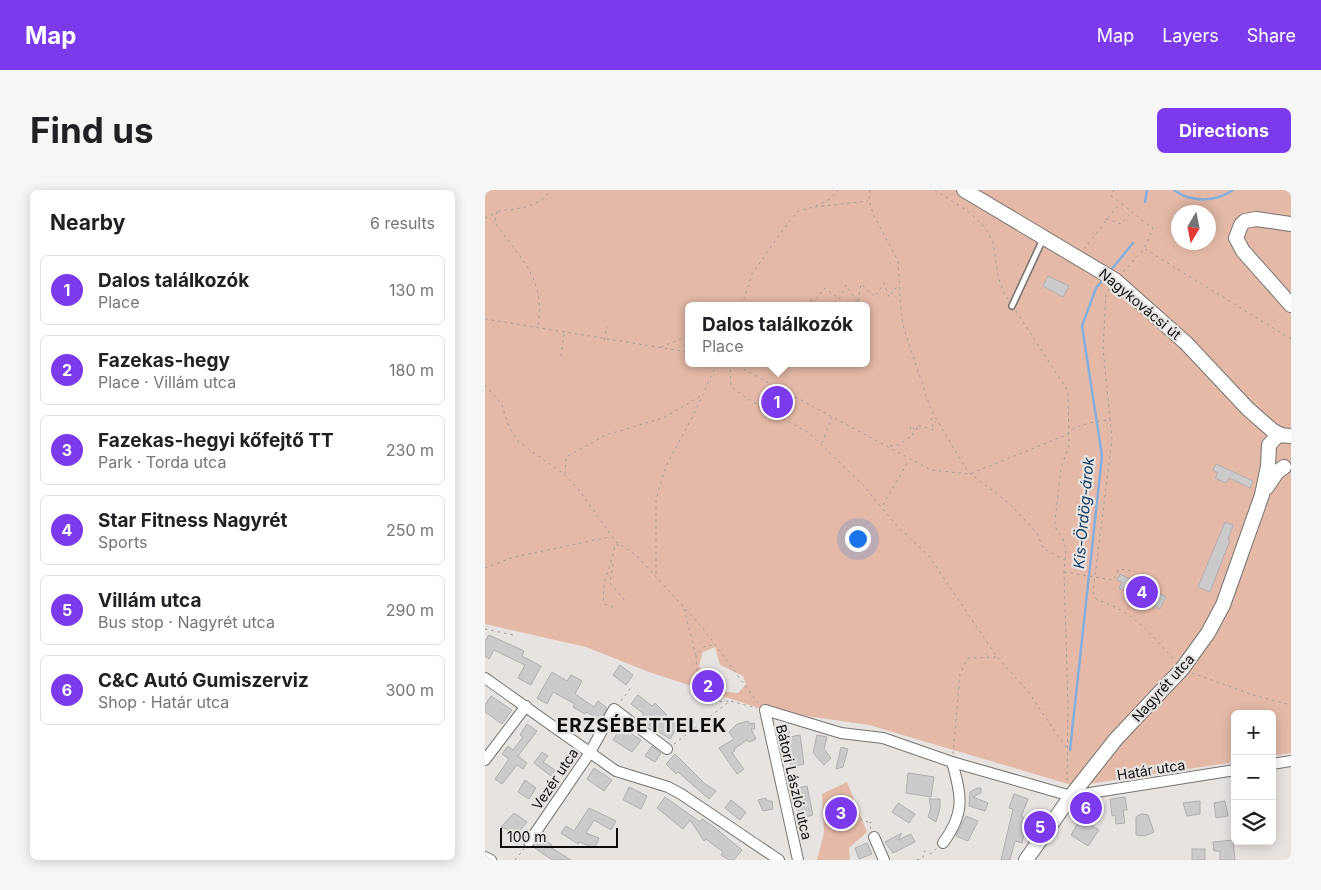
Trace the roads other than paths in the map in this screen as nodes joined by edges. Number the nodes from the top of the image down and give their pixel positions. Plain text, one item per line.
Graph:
1 (965, 190) edge
2 (1291, 224) edge
3 (1043, 238) junction
4 (1291, 305) edge
5 (1012, 306) dead end
6 (1248, 409) junction
7 (1286, 435) edge
8 (1268, 450) junction
9 (1289, 466) edge
10 (1262, 495) junction
11 (485, 678) edge
12 (526, 706) junction
13 (667, 749) dead end
14 (589, 754) junction
15 (485, 760) edge
16 (1291, 761) edge
17 (952, 762) junction
18 (1276, 763) edge
19 (1231, 771) edge
20 (1071, 796) junction
21 (874, 837) dead end
22 (529, 842) road end
23 (943, 843) road end
24 (485, 857) edge
25 (491, 860) edge
26 (779, 860) edge
27 (798, 860) edge
28 (884, 860) edge
29 (1026, 860) edge

1 - 3 street, Nagykovácsi út
2 - 4 street
3 - 5 lane
3 - 6 street, Nagykovácsi út
6 - 7 street, Nagykovácsi út
6 - 8 street, Nagykovácsi út
7 - 8 street
8 - 9 street
8 - 10 street, Nagyrét utca
9 - 10 street, Nagyrét utca
10 - 20 street, Nagyrét utca
11 - 12 street
12 - 14 street
12 - 15 street
13 - 14 street, Vezér utca
14 - 22 street, Vezér utca
14 - 26 street
16 - 18 street
17 - 20 street
17 - 23 street
17 - 27 street, Bátori László utca
19 - 20 street, Határ utca
20 - 29 street, Nagyrét utca
21 - 28 street
24 - 25 street

